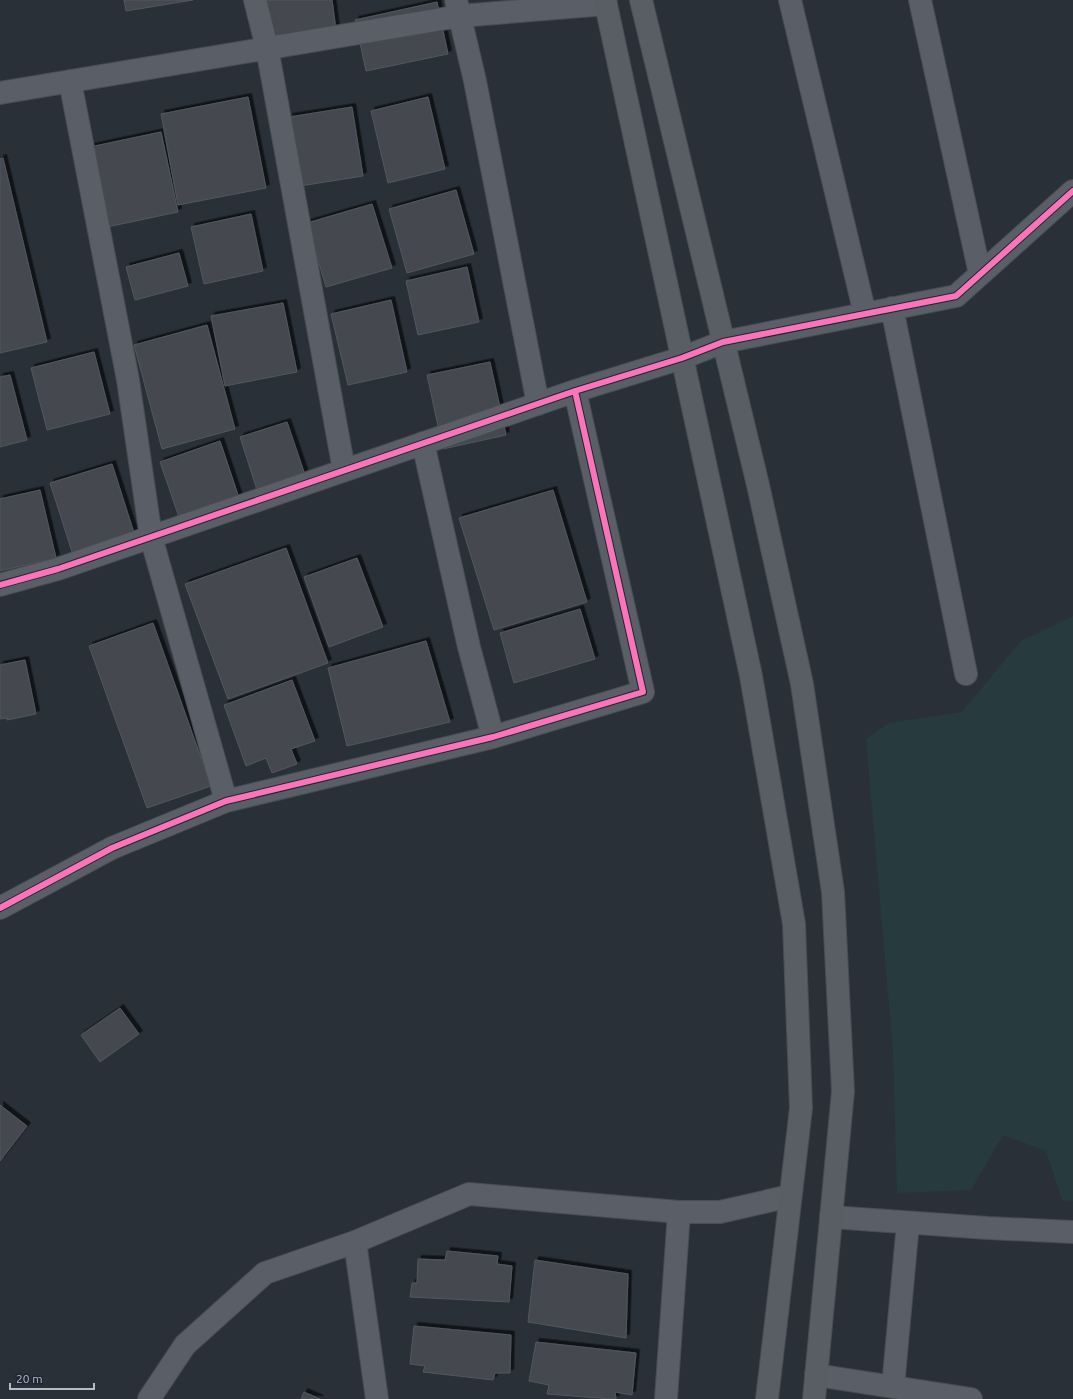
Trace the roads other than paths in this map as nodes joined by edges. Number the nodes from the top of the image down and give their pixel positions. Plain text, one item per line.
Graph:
1 (255, 0) edge
2 (641, 0) edge
3 (790, 0) edge
4 (920, 0) edge
5 (606, 2) edge
6 (458, 8) edge
7 (267, 48) junction
8 (70, 81) junction
9 (0, 93) edge
10 (1073, 191) edge
11 (980, 274) junction
12 (892, 308) junction
13 (865, 314) junction
14 (723, 342) junction
15 (682, 358) junction
16 (575, 391) junction
17 (538, 404) junction
18 (423, 443) junction
19 (344, 470) junction
20 (151, 537) junction
21 (0, 585) edge
22 (966, 674) dead end
23 (493, 737) junction
24 (226, 801) junction
25 (0, 908) edge
26 (790, 1196) junction
27 (679, 1212) junction
28 (831, 1217) junction
29 (908, 1222) junction
30 (1073, 1232) edge
31 (355, 1242) junction
32 (816, 1375) junction
33 (893, 1387) junction
34 (149, 1399) edge
35 (376, 1399) edge
36 (666, 1399) edge
37 (767, 1399) edge
38 (814, 1399) edge
39 (971, 1399) edge

1 - 7 street
2 - 14 main road
3 - 13 street
4 - 11 street
5 - 6 street
5 - 15 main road
6 - 7 street
6 - 17 street
7 - 8 street
7 - 19 street
8 - 9 street
8 - 20 street
10 - 11 street
11 - 12 street
12 - 13 street
12 - 22 street
13 - 14 street
14 - 15 street
14 - 28 main road
15 - 16 street
15 - 26 main road
16 - 17 street
16 - 23 street
17 - 18 street
18 - 19 street
18 - 23 street
19 - 20 street
20 - 21 street
20 - 24 street
23 - 24 street
24 - 25 street
26 - 27 street
26 - 37 main road
27 - 31 street
27 - 36 street
28 - 29 street
28 - 32 main road
29 - 30 street
29 - 33 street
31 - 34 street
31 - 35 street
32 - 33 street
32 - 38 main road
33 - 39 street

